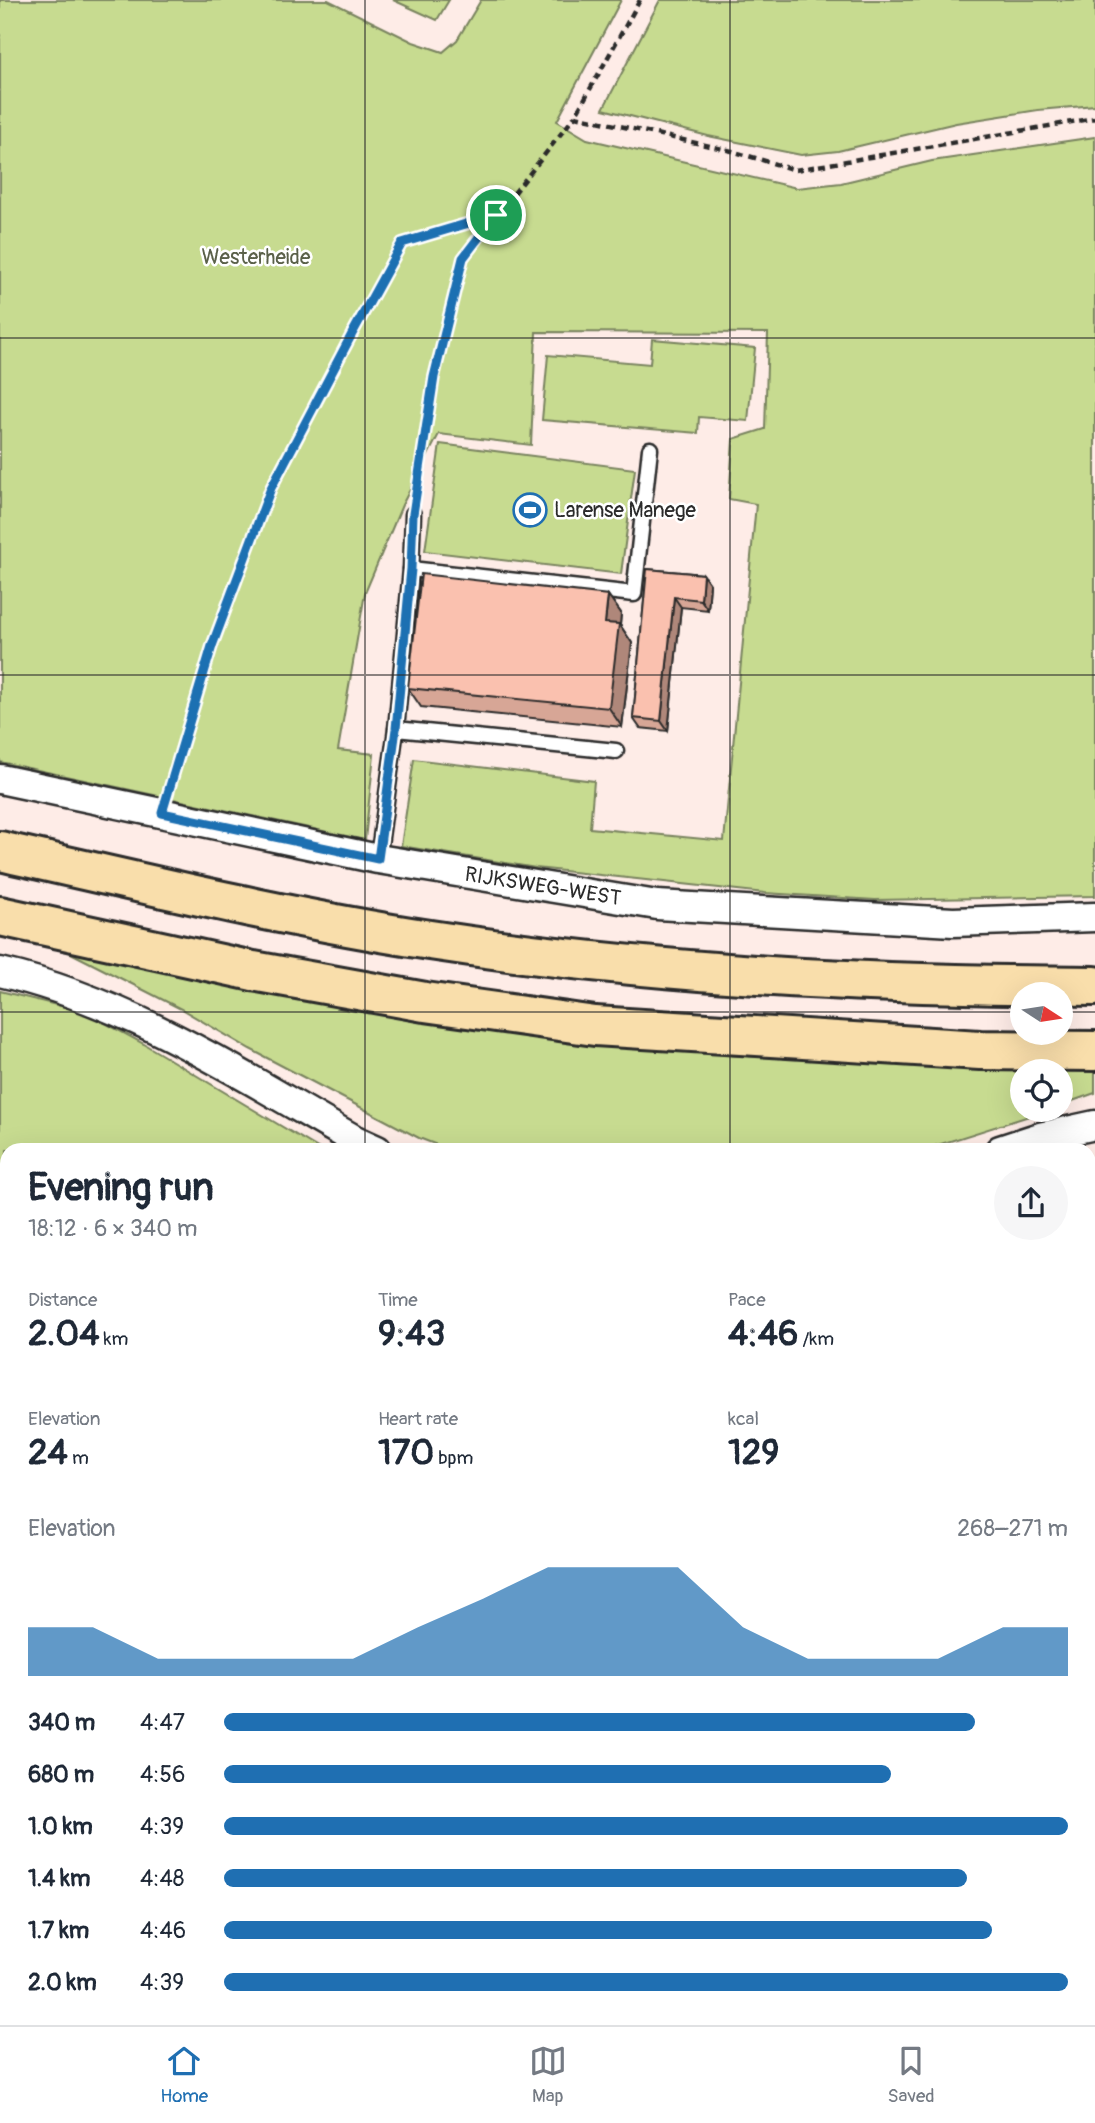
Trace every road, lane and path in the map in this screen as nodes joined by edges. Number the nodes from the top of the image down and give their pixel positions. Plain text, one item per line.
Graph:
1 (640, 0) edge
2 (575, 116) junction
3 (1095, 118) edge
4 (496, 215) junction
5 (650, 449) dead end
6 (413, 514) joint
7 (411, 569) junction
8 (396, 729) junction
9 (616, 751) dead end
10 (0, 779) edge
11 (162, 813) junction
12 (0, 850) edge
13 (378, 859) junction
14 (0, 916) edge
15 (1095, 917) edge
16 (0, 972) edge
17 (1095, 986) edge
18 (1095, 1051) edge
19 (1095, 1125) edge
20 (362, 1143) edge
21 (1022, 1143) edge

1 - 2 path
2 - 3 path
2 - 4 path
4 - 6 path
4 - 11 path
5 - 7 lane
6 - 7 lane
7 - 8 lane
8 - 9 lane
8 - 13 lane
10 - 11 street, RIJKSWEG-WEST
11 - 13 street, RIJKSWEG-WEST
12 - 17 highway
13 - 15 street, RIJKSWEG-WEST
14 - 18 highway
16 - 20 street
19 - 21 street

